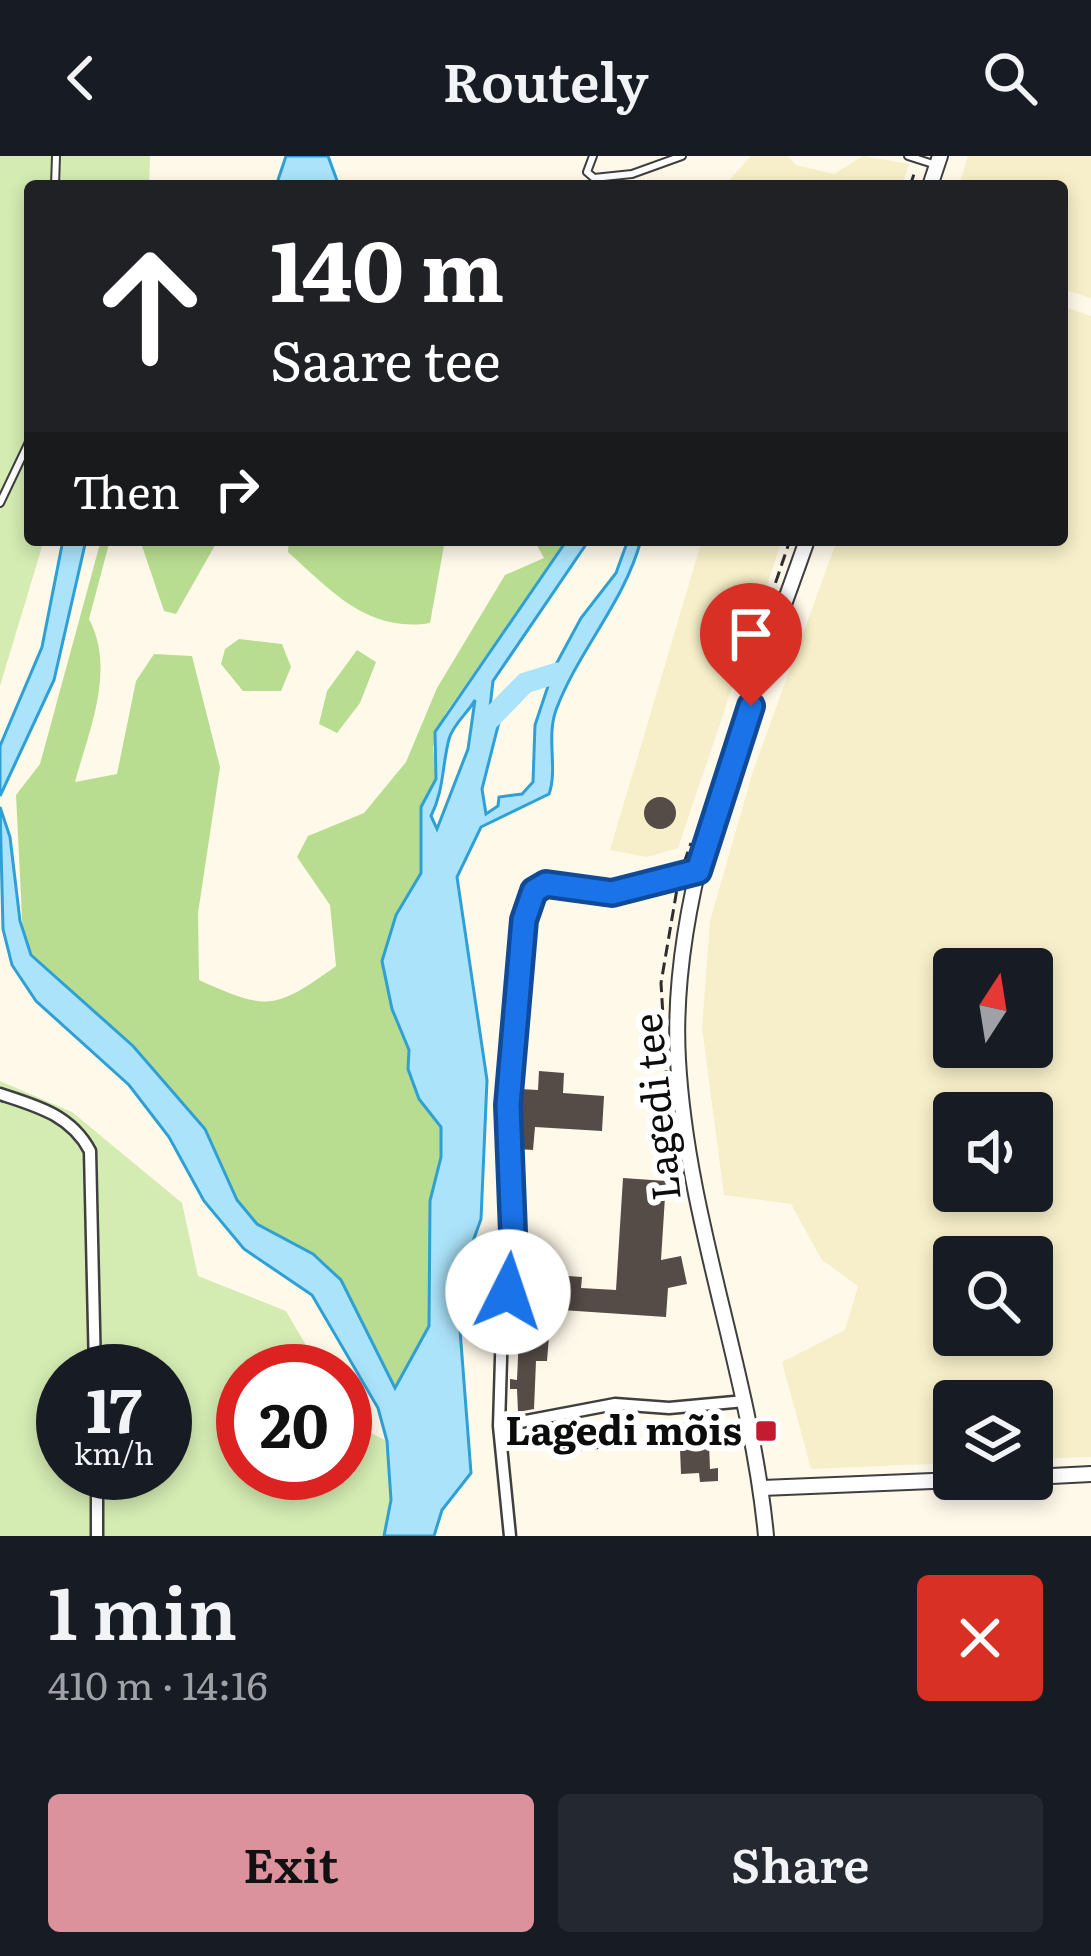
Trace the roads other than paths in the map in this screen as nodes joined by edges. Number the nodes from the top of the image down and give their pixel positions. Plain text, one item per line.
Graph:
1 (593, 156) edge
2 (682, 156) edge
3 (908, 156) edge
4 (939, 161) edge
5 (24, 453) edge
6 (0, 503) edge
7 (805, 546) edge
8 (698, 871) junction
9 (514, 1033) joint
10 (0, 1094) edge
11 (502, 1325) joint
12 (94, 1344) edge
13 (745, 1401) junction
14 (499, 1426) junction
15 (1091, 1474) edge
16 (1053, 1476) edge
17 (933, 1481) edge
18 (761, 1488) junction
19 (97, 1500) edge
20 (97, 1536) edge
21 (510, 1536) edge
22 (766, 1536) edge

1 - 2 lane
3 - 4 lane
5 - 6 lane
7 - 8 street, Lagedi tee
8 - 9 street
8 - 13 street, Lagedi tee
9 - 11 lane
10 - 12 street
11 - 14 street
13 - 14 street
13 - 18 street, Lagedi tee
14 - 21 street
15 - 16 street
17 - 18 street
18 - 22 street, Lagedi tee
19 - 20 street

